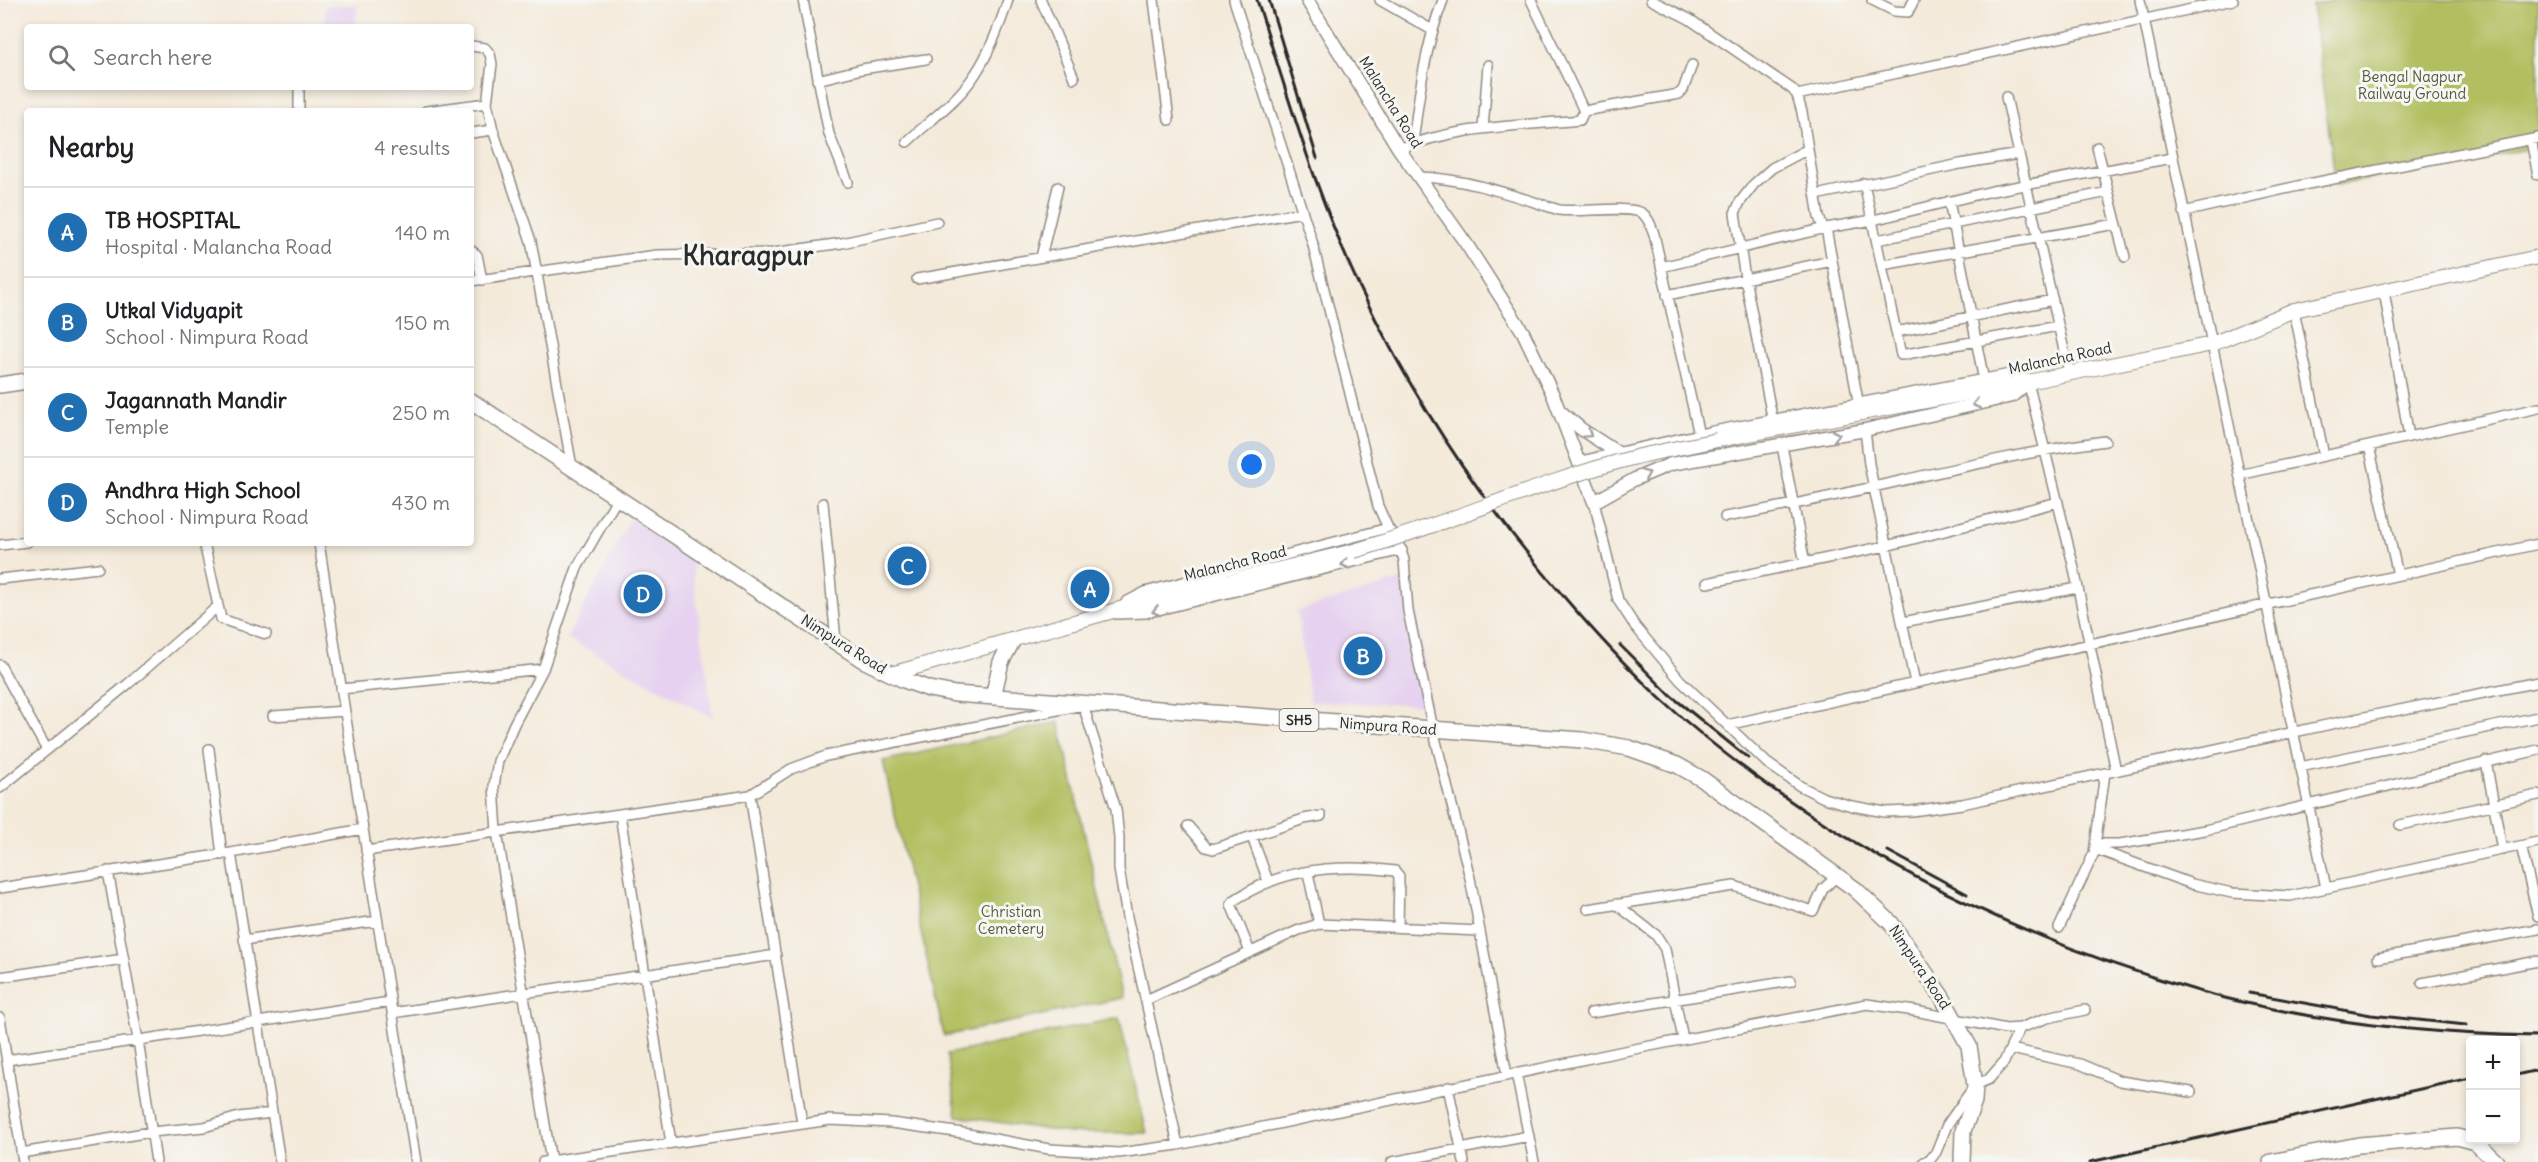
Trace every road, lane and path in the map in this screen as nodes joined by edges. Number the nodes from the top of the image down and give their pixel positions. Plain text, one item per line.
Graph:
1 (803, 0) edge
2 (1008, 0) edge
3 (1041, 0) edge
4 (1154, 0) edge
5 (1234, 0) edge
6 (1307, 0) edge
7 (1380, 0) edge
8 (1443, 0) edge
9 (1531, 0) edge
10 (1651, 0) edge
11 (1872, 0) edge
12 (1914, 0) edge
13 (2140, 0) edge
14 (2233, 0) edge
15 (2143, 21) junction
16 (1432, 30) junction
17 (474, 46) edge
18 (926, 59) dead end
19 (1488, 65) dead end
20 (1692, 65) dead end
21 (1074, 78) dead end
22 (817, 80) junction
23 (299, 90) edge
24 (1797, 95) junction
25 (2006, 97) dead end
26 (487, 103) junction
27 (299, 108) edge
28 (449, 108) edge
29 (1584, 111) junction
30 (1169, 120) dead end
31 (1483, 129) junction
32 (493, 130) junction
33 (474, 133) edge
34 (2535, 139) edge
35 (907, 141) dead end
36 (1413, 143) junction
37 (2097, 147) dead end
38 (1399, 149) junction
39 (1808, 149) junction
40 (2019, 154) junction
41 (2172, 158) junction
42 (2102, 171) junction
43 (2538, 175) edge
44 (1419, 177) junction
45 (848, 182) dead end
46 (1864, 183) junction
47 (2026, 185) junction
48 (1058, 187) dead end
49 (2108, 192) junction
50 (1816, 195) junction
51 (1949, 201) junction
52 (2032, 210) junction
53 (1302, 212) junction
54 (2183, 212) junction
55 (1873, 220) junction
56 (937, 222) dead end
57 (2116, 224) junction
58 (1954, 225) junction
59 (1826, 228) junction
60 (2038, 238) junction
61 (1877, 240) junction
62 (1740, 249) junction
63 (1959, 250) junction
64 (474, 252) edge
65 (1041, 257) junction
66 (2125, 257) dead end
67 (2538, 257) edge
68 (1832, 261) junction
69 (1882, 265) junction
70 (1661, 267) junction
71 (538, 272) junction
72 (1745, 278) junction
73 (917, 279) dead end
74 (482, 280) junction
75 (474, 281) edge
76 (2384, 291) junction
77 (1667, 295) junction
78 (2053, 300) junction
79 (2294, 310) junction
80 (1972, 317) junction
81 (2058, 326) junction
82 (1896, 332) junction
83 (1977, 341) junction
84 (2212, 344) junction
85 (2069, 372) junction
86 (24, 381) edge
87 (1984, 381) junction
88 (2028, 382) junction
89 (0, 385) edge
90 (474, 402) edge
91 (1859, 406) junction
92 (2538, 408) edge
93 (1560, 412) junction
94 (1773, 422) junction
95 (1865, 430) junction
96 (1699, 435) junction
97 (2409, 437) junction
98 (2105, 441) dead end
99 (1782, 446) junction
100 (2369, 446) junction
101 (2045, 449) junction
102 (1618, 453) junction
103 (2324, 456) junction
104 (1579, 463) junction
105 (572, 467) junction
106 (2239, 475) junction
107 (1874, 488) junction
108 (618, 497) junction
109 (823, 502) dead end
110 (1594, 502) junction
111 (2058, 502) junction
112 (1794, 506) junction
113 (1725, 517) dead end
114 (1388, 528) junction
115 (24, 542) edge
116 (2538, 544) edge
117 (0, 545) edge
118 (205, 546) edge
119 (319, 546) edge
120 (1887, 546) junction
121 (1402, 550) junction
122 (1804, 563) junction
123 (98, 568) dead end
124 (2398, 575) junction
125 (0, 579) edge
126 (1707, 583) dead end
127 (2077, 588) junction
128 (2267, 605) junction
129 (217, 607) junction
130 (1102, 614) junction
131 (1903, 622) junction
132 (266, 634) dead end
133 (1013, 640) junction
134 (836, 641) junction
135 (2088, 645) junction
136 (0, 665) edge
137 (543, 669) junction
138 (891, 674) junction
139 (2538, 682) edge
140 (1916, 683) junction
141 (341, 689) junction
142 (993, 697) junction
143 (1083, 705) junction
144 (345, 711) junction
145 (273, 716) dead end
146 (2538, 717) edge
147 (1727, 725) junction
148 (1433, 729) junction
149 (2293, 732) junction
150 (209, 749) dead end
151 (47, 750) junction
152 (2538, 750) edge
153 (2486, 761) junction
154 (2300, 767) junction
155 (2116, 771) junction
156 (2105, 773) junction
157 (0, 788) edge
158 (750, 795) junction
159 (2538, 795) edge
160 (2494, 804) junction
161 (2308, 805) junction
162 (620, 814) junction
163 (1321, 816) dead end
164 (2400, 825) dead end
165 (1188, 826) dead end
166 (363, 829) junction
167 (497, 832) junction
168 (1252, 837) junction
169 (2538, 842) edge
170 (2521, 846) junction
171 (2095, 847) junction
172 (2502, 850) junction
173 (366, 851) junction
174 (227, 854) junction
175 (108, 871) junction
176 (1308, 873) junction
177 (1837, 876) junction
178 (1268, 881) junction
179 (0, 888) edge
180 (2326, 888) junction
181 (1617, 904) junction
182 (1588, 909) dead end
183 (2538, 916) edge
184 (377, 921) junction
185 (1319, 924) junction
186 (1398, 927) junction
187 (2059, 928) dead end
188 (2538, 929) edge
189 (1480, 931) junction
190 (244, 940) junction
191 (1250, 952) junction
192 (776, 955) junction
193 (2378, 958) dead end
194 (124, 959) junction
195 (2538, 961) edge
196 (646, 975) junction
197 (0, 977) edge
198 (1791, 981) dead end
199 (2422, 983) dead end
200 (524, 993) junction
201 (1146, 1000) junction
202 (1675, 1000) junction
203 (390, 1002) junction
204 (2085, 1010) dead end
205 (392, 1012) junction
206 (1591, 1013) dead end
207 (0, 1018) edge
208 (1956, 1020) junction
209 (256, 1022) junction
210 (2020, 1028) junction
211 (1683, 1039) junction
212 (138, 1040) junction
213 (2010, 1049) junction
214 (7, 1060) junction
215 (1512, 1074) junction
216 (1975, 1085) junction
217 (1448, 1087) junction
218 (2191, 1092) dead end
219 (272, 1113) junction
220 (802, 1123) junction
221 (151, 1131) junction
222 (1529, 1136) junction
223 (670, 1143) junction
224 (1178, 1145) junction
225 (1461, 1150) junction
226 (22, 1157) edge
227 (547, 1161) edge
228 (156, 1162) edge
229 (280, 1162) edge
230 (416, 1162) edge
231 (1392, 1162) edge
232 (1464, 1162) edge
233 (1534, 1162) edge
234 (1924, 1162) edge
235 (1962, 1162) edge
236 (2271, 1162) edge
237 (2496, 1162) edge

1 - 22 street
2 - 35 street
3 - 21 street
4 - 30 street
5 - 53 street
6 - 38 street, Malancha Road
7 - 16 street
8 - 16 street
9 - 29 street
10 - 24 street
11 - 12 street
13 - 15 street
14 - 15 street
15 - 24 street
15 - 41 street
16 - 36 street
17 - 26 street
18 - 22 street
19 - 31 street
20 - 29 street
22 - 45 street
23 - 27 street
24 - 39 street
25 - 40 street
26 - 28 street
26 - 32 street
29 - 31 street
31 - 36 street
32 - 33 street
32 - 71 street
34 - 43 street
34 - 54 street
36 - 38 street
37 - 42 street
38 - 44 street, Malancha Road
39 - 50 street
39 - 62 street
40 - 46 street
40 - 47 street
41 - 42 street
41 - 54 street
42 - 47 street
42 - 49 street
44 - 70 street
44 - 93 street, Malancha Road
46 - 50 street
46 - 55 street
47 - 51 street
47 - 52 street
48 - 65 street
49 - 52 street
49 - 57 street
50 - 59 street
51 - 55 street
51 - 58 street
52 - 58 street
52 - 60 street
53 - 65 street
53 - 114 street
54 - 84 street
55 - 59 street
55 - 61 street
56 - 71 street
57 - 60 street
57 - 66 street
58 - 61 street
58 - 63 street
59 - 62 street
59 - 68 street
60 - 63 street
60 - 78 street
61 - 69 street
62 - 70 street
62 - 72 street
63 - 69 street
63 - 80 street
64 - 74 street
65 - 73 street
67 - 76 main road, Malancha Road
68 - 72 street
68 - 91 street
69 - 82 street
70 - 77 street
71 - 74 street
71 - 105 street
72 - 77 street
72 - 94 street
74 - 75 street
76 - 79 main road, Malancha Road
76 - 97 street
77 - 96 street
78 - 80 street
78 - 81 street
79 - 84 main road, Malancha Road
79 - 103 street
80 - 82 street
80 - 83 street
81 - 83 street
81 - 85 street
82 - 83 street
83 - 87 street
84 - 85 main road, Malancha Road
84 - 106 street
85 - 88 main road, Malancha Road
86 - 89 main road
87 - 88 street
87 - 91 street
88 -> 95 street
88 - 101 street
88 - 130 main road, Malancha Road, bridge
90 - 105 main road, Nimpura Road / SH5
91 - 94 street
92 - 97 street
93 -> 102 street
93 - 104 street, Malancha Road
94 - 96 street
99 -> 95 street
95 - 107 street
96 - 102 street
97 - 100 street
98 - 101 street
110 -> 99 street
99 - 112 street
100 - 103 street
100 - 124 street
101 - 107 street
101 - 111 street
102 - 104 street
103 - 106 street
104 - 110 street, Malancha Road
105 - 108 main road, Nimpura Road / SH5
106 - 128 street
107 - 112 street
107 - 120 street
108 - 134 main road, Nimpura Road / SH5
108 - 137 street
109 - 134 street
110 - 147 street
111 - 120 street
111 - 127 street
112 - 113 street
112 - 122 street
114 - 121 street
114 - 130 street
115 - 117 street
116 - 124 street
118 - 129 street
119 - 141 street
120 - 122 street
120 - 131 street
121 -> 130 street
121 - 148 street
122 - 126 street
123 - 125 street
124 - 128 street
127 - 131 street
127 - 135 street
128 - 135 street
128 - 149 street
129 - 132 street
129 - 151 street
130 - 133 main road, Malancha Road
131 - 140 street
133 - 138 main road, Malancha Road
133 - 142 main road
134 - 138 main road, Nimpura Road / SH5
135 - 140 street
135 - 155 street
136 - 151 street
137 - 141 street
137 - 167 street
138 - 142 main road, Nimpura Road / SH5
139 - 149 street
140 - 147 street
141 - 144 street
142 - 143 main road, Nimpura Road / SH5
143 - 148 main road, Nimpura Road / SH5
143 - 158 street
143 - 201 street
144 - 145 street
144 - 166 street
146 - 154 street
147 - 156 street
148 - 177 main road, Nimpura Road / SH5
148 - 189 street
149 - 154 street
149 - 155 street
150 - 174 street
151 - 157 street
152 - 153 street
153 - 160 street
153 - 161 street
154 - 161 street
155 - 156 street
156 - 171 street
158 - 162 street
158 - 192 street
159 - 160 street
160 - 164 street
160 - 172 street
161 - 171 street
161 - 180 street
162 - 167 street
162 - 196 street
163 - 168 street
165 - 168 street
166 - 173 street
166 - 174 street
167 - 173 street
167 - 200 street
168 - 178 street
169 - 170 street
170 - 172 street
170 - 183 street
171 - 180 street
171 - 187 street
172 - 180 street
173 - 184 street
174 - 175 street
174 - 190 street
175 - 179 street
175 - 194 street
176 - 178 street
176 - 185 street
176 - 186 street
177 - 181 street
177 - 208 main road, Nimpura Road / SH5
178 - 191 street
181 - 182 street
181 - 202 street
184 - 190 street
184 - 203 street
185 - 186 street
185 - 191 street
186 - 189 street
188 - 193 street
189 - 215 street
190 - 209 street
191 - 201 street
192 - 196 street
192 - 220 street
194 - 197 street
194 - 212 street
195 - 199 street
196 - 200 street
196 - 223 street
198 - 202 street
200 - 205 street
200 - 227 street
201 - 224 street
202 - 206 street
202 - 211 street
203 - 205 street
203 - 209 street
204 - 210 street
205 - 230 street
207 - 214 street
208 - 210 street
208 - 211 street
208 - 216 main road, Nimpura Road / SH5
209 - 212 street
209 - 219 street
210 - 213 street
211 - 215 street
212 - 214 street
212 - 221 street
213 - 216 street
213 - 218 street
214 - 226 street
215 - 217 street
215 - 222 street
216 - 234 street
216 - 235 main road, Nimpura Road / SH5
217 - 224 street
217 - 225 street
219 - 221 street
219 - 229 street
220 - 223 street
220 - 224 street
221 - 226 street
221 - 228 street
222 - 225 street
222 - 233 street
223 - 227 street
225 - 231 street
225 - 232 street
236 - 237 main road

